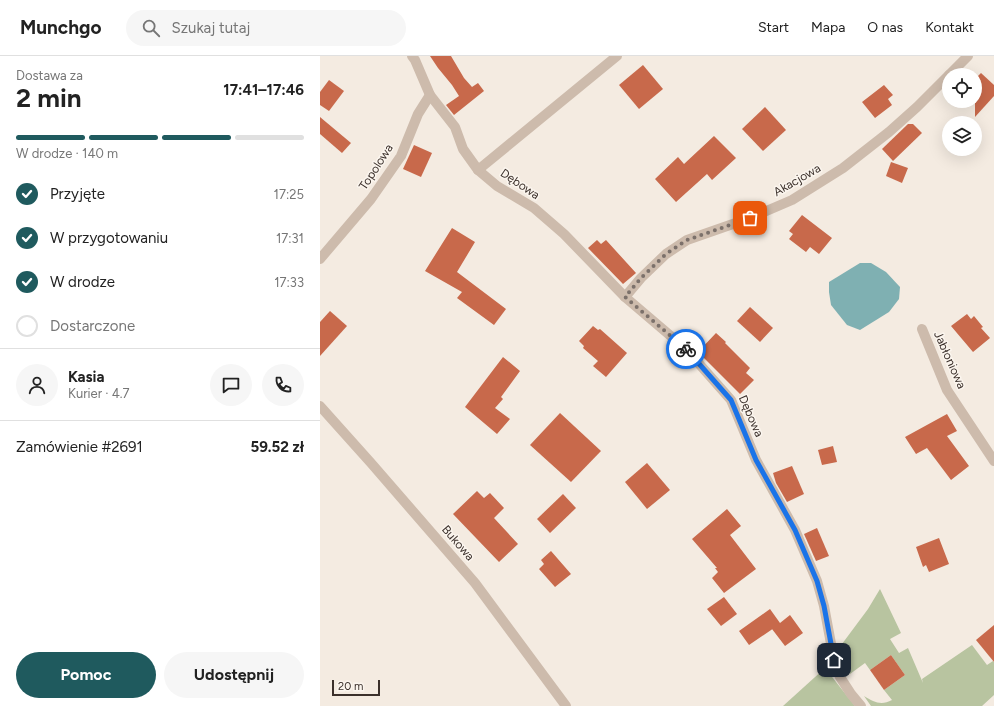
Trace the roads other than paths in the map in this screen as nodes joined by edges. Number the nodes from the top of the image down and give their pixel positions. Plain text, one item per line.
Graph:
1 (412, 56) edge
2 (617, 56) edge
3 (968, 56) edge
4 (956, 68) edge
5 (942, 82) edge
6 (430, 95) junction
7 (478, 170) junction
8 (320, 259) edge
9 (625, 297) junction
10 (922, 329) dead end
11 (320, 406) edge
12 (994, 461) edge
13 (566, 706) edge
14 (862, 706) edge

1 - 6 street
2 - 7 street
3 - 4 street, Akacjowa
5 - 9 street, Akacjowa
6 - 7 street, Dębowa
6 - 8 street, Topolowa
7 - 9 street, Dębowa
9 - 14 street, Dębowa
10 - 12 street, Jabłoniowa
11 - 13 street, Bukowa

